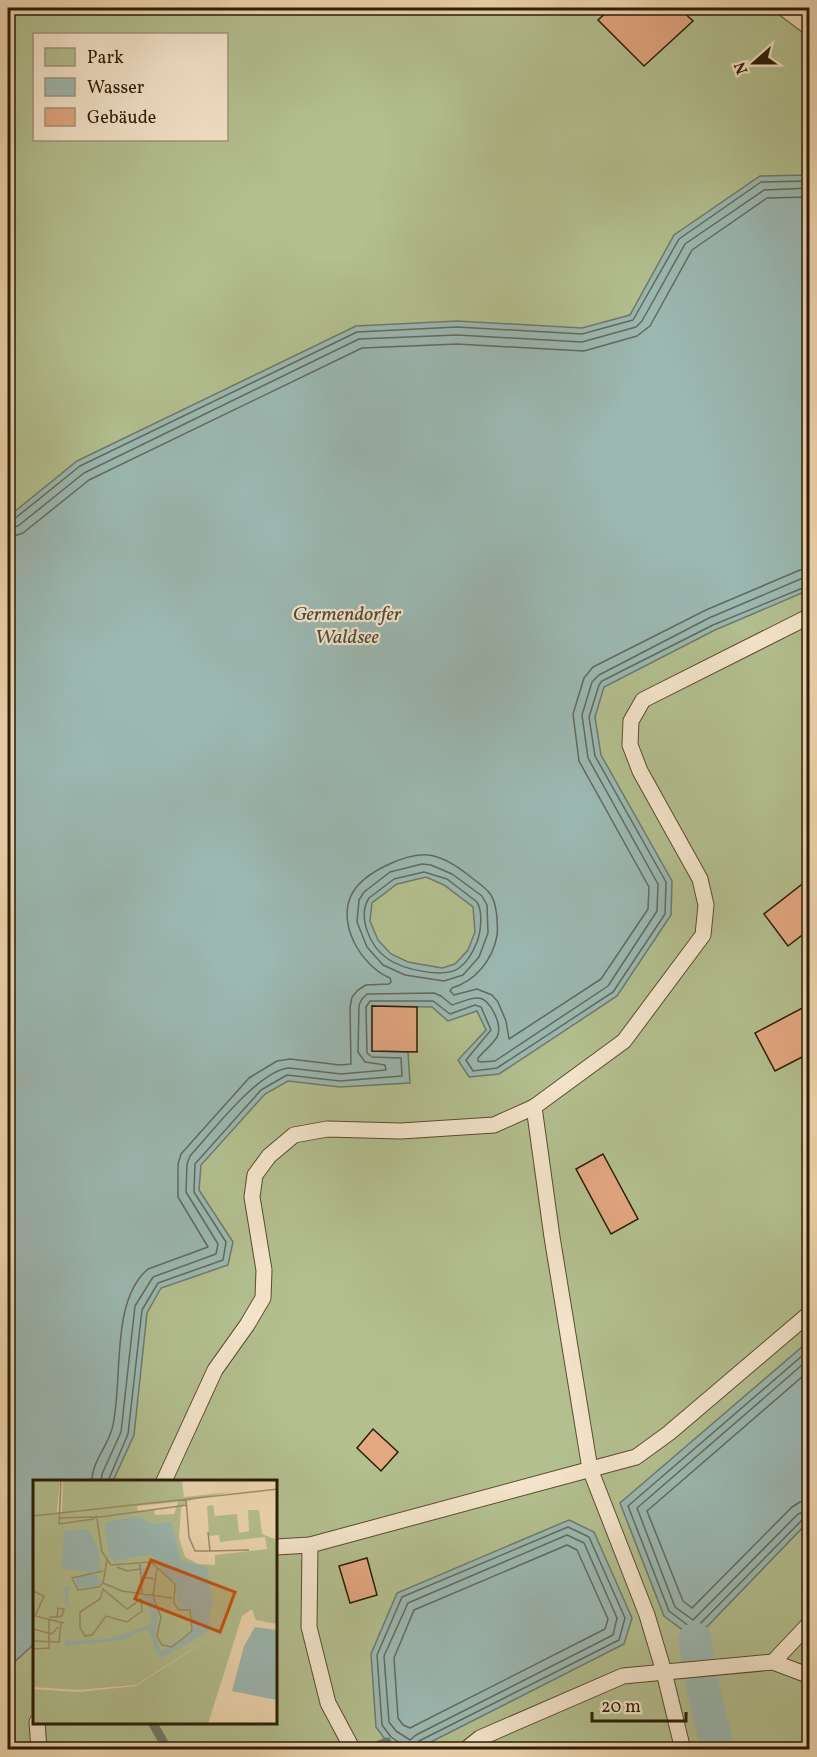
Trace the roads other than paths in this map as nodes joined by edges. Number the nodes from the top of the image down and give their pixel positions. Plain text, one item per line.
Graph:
1 (810, 616) edge
2 (534, 1107) junction
3 (810, 1313) edge
4 (590, 1469) junction
5 (164, 1480) edge
6 (310, 1545) junction
7 (278, 1547) edge
8 (810, 1623) edge
9 (773, 1662) junction
10 (664, 1672) junction
11 (810, 1676) edge
12 (37, 1724) edge
13 (39, 1749) edge
14 (353, 1749) edge
15 (465, 1749) edge
16 (683, 1749) edge

1 - 2 lane
2 - 4 lane
2 - 5 lane
3 - 4 lane
4 - 6 lane
4 - 10 lane
6 - 7 lane
6 - 14 lane
8 - 9 lane
9 - 10 lane
9 - 11 lane
10 - 15 lane
10 - 16 lane
12 - 13 lane

